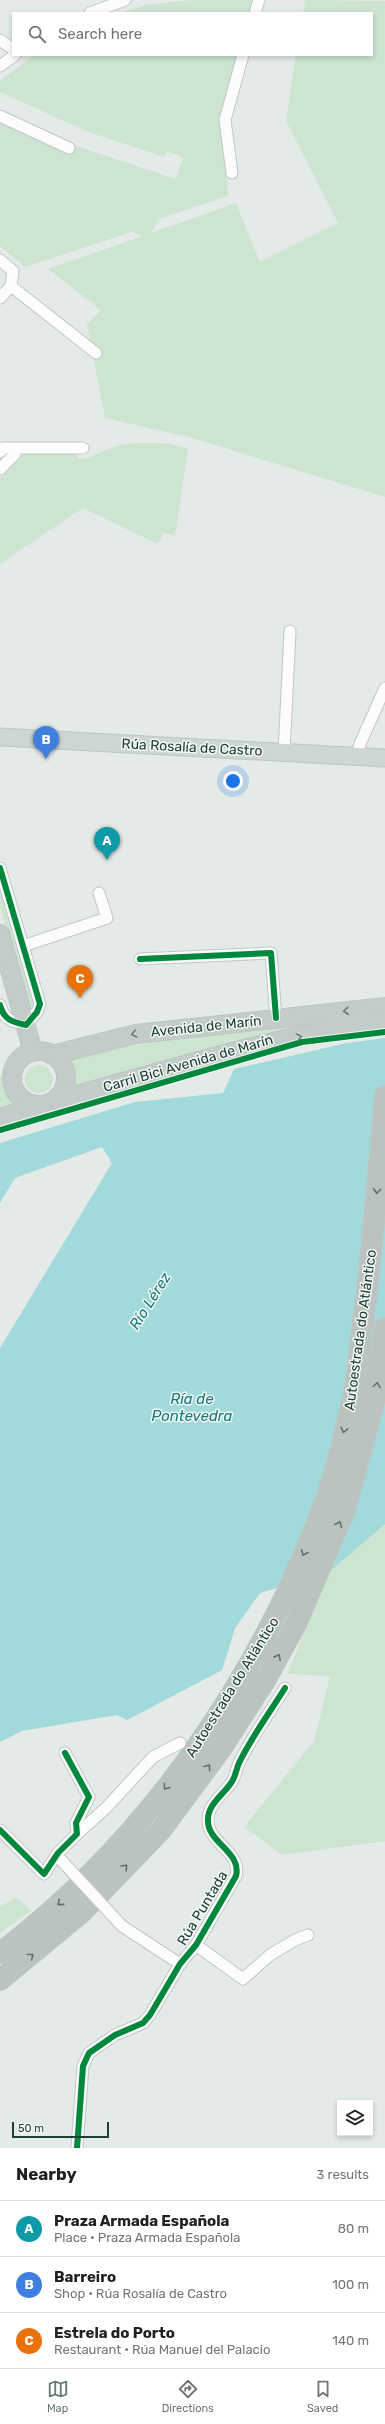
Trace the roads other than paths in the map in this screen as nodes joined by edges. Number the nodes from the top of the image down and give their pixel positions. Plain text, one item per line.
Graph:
1 (125, 0) edge
2 (259, 0) edge
3 (93, 12) edge
4 (255, 12) edge
5 (0, 40) edge
6 (12, 49) edge
7 (15, 56) edge
8 (243, 56) edge
9 (0, 66) edge
10 (0, 116) edge
11 (70, 148) dead end
12 (232, 173) dead end
13 (0, 260) edge
14 (11, 286) junction
15 (0, 298) edge
16 (96, 353) dead end
17 (84, 448) dead end
18 (0, 452) edge
19 (15, 454) dead end
20 (0, 469) edge
21 (290, 631) dead end
22 (385, 688) edge
23 (0, 737) edge
24 (284, 752) junction
25 (357, 756) junction
26 (385, 758) edge
27 (0, 868) edge
28 (99, 893) dead end
29 (0, 934) edge
30 (23, 946) junction
31 (140, 959) dead end
32 (0, 1005) edge
33 (385, 1007) edge
34 (276, 1018) junction
35 (385, 1022) edge
36 (26, 1025) junction
37 (52, 1055) junction
38 (27, 1056) junction
39 (0, 1066) edge
40 (385, 1096) edge
41 (58, 1098) junction
42 (42, 1105) junction
43 (0, 1118) edge
44 (385, 1328) edge
45 (285, 1688) dead end
46 (180, 1743) dead end
47 (65, 1753) dead end
48 (0, 1830) edge
49 (77, 1834) junction
50 (59, 1856) junction
51 (308, 1935) dead end
52 (196, 1945) junction
53 (0, 1953) edge
54 (180, 1964) junction
55 (0, 1980) edge
56 (77, 2148) edge

1 - 3 street
2 - 4 street
5 - 6 street
7 - 9 street
8 - 12 street
10 - 11 street
13 - 14 street
14 - 15 street
14 - 16 street
17 - 18 street
19 - 20 street
21 - 24 street
22 - 25 street
23 - 24 main road, Rúa Rosalía de Castro
24 - 25 main road, Rúa Rosalía de Castro
25 - 26 main road, Rúa Rosalía de Castro
27 - 30 street
28 - 30 street
29 - 36 highway
30 - 36 street
31 - 34 street
32 - 36 street
33 -> 34 highway, Avenida de Marín
34 -> 37 highway, Avenida de Marín
41 -> 35 highway, Avenida de Marín
36 - 38 highway
37 - 38 highway
37 - 41 highway
38 - 39 highway
38 - 42 highway
40 -> 53 highway, Autoestrada do Atlántico
41 - 42 highway
42 - 43 highway
55 -> 44 highway, Autoestrada do Atlántico
45 - 52 street, Rúa Puntada
46 - 49 street
47 - 49 street
48 - 50 street
49 - 50 street
50 - 54 street, Rúa Puntada, bridge
51 - 52 street
52 - 54 street, Rúa Puntada
54 - 56 street, Rúa Puntada

